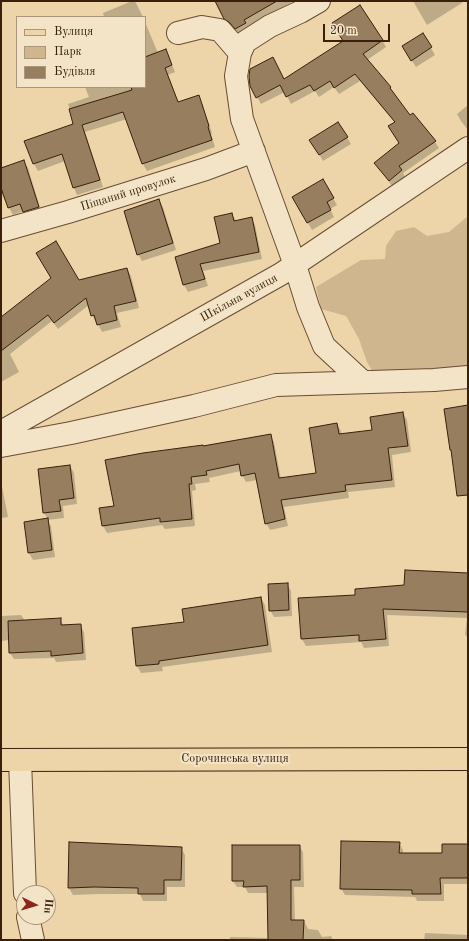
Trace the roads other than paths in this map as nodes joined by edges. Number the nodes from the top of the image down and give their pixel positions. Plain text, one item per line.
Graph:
1 (319, 1) edge
2 (178, 33) dead end
3 (240, 53) junction
4 (468, 148) edge
5 (254, 151) junction
6 (1, 231) edge
7 (295, 265) junction
8 (468, 377) edge
9 (363, 382) junction
10 (1, 432) edge
11 (1, 446) edge
12 (468, 759) edge
13 (11, 760) edge
14 (24, 885) edge
15 (30, 925) edge
16 (33, 940) edge

1 - 3 street
2 - 3 street
3 - 5 street
4 - 7 street, Шкільна вулиця
5 - 6 street, Піщаний провулок
5 - 7 street
7 - 9 street
7 - 10 street, Шкільна вулиця
8 - 9 street
9 - 11 street
12 - 13 main road, Сорочинська вулиця
13 - 14 street
15 - 16 street

